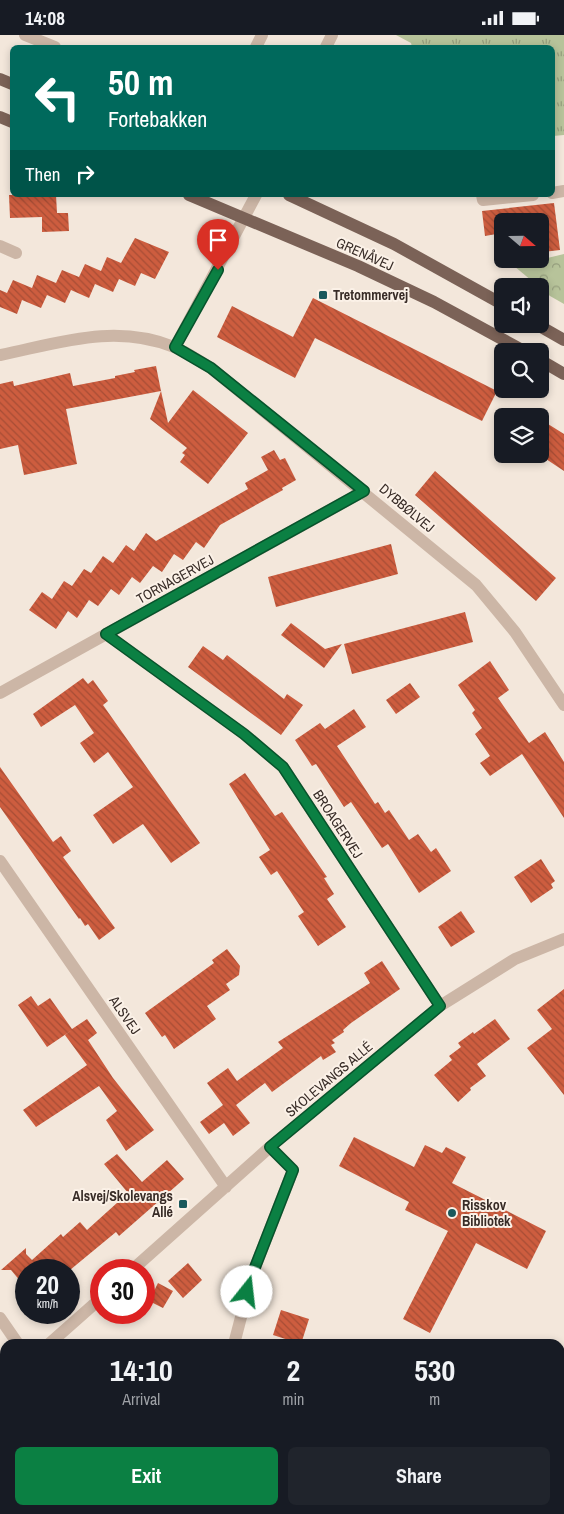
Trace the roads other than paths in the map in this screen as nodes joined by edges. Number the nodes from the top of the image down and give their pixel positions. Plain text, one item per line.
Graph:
1 (25, 35) edge
2 (50, 45) edge
3 (194, 197) edge
4 (255, 197) edge
5 (293, 197) edge
6 (482, 197) edge
7 (513, 197) edge
8 (244, 218) junction
9 (0, 246) edge
10 (16, 253) dead end
11 (494, 300) edge
12 (549, 331) edge
13 (564, 340) edge
14 (509, 343) edge
15 (175, 347) junction
16 (0, 355) edge
17 (549, 365) edge
18 (564, 374) edge
19 (364, 491) junction
20 (106, 634) junction
21 (0, 693) edge
22 (564, 705) edge
23 (0, 861) edge
24 (564, 939) edge
25 (440, 1006) junction
26 (270, 1147) junction
27 (226, 1187) junction
28 (144, 1259) edge
29 (90, 1307) edge
30 (0, 1318) edge
31 (15, 1339) edge
32 (55, 1339) edge
33 (235, 1339) edge

1 - 2 street
3 - 8 main road, GRENÅVEJ
4 - 8 street
5 - 11 main road, GRENÅVEJ
6 - 7 street
8 - 14 main road, GRENÅVEJ
8 - 15 street
9 - 10 street
12 - 13 main road
15 - 16 street
15 - 19 street, DYBBØLVEJ
17 - 18 main road
19 - 20 street, TORNAGERVEJ
19 - 22 street, DYBBØLVEJ
20 - 21 street, TORNAGERVEJ
20 - 25 street, BROAGERVEJ
23 - 27 street, ALSVEJ
24 - 25 street, SKOLEVANGS ALLÉ
25 - 26 street, SKOLEVANGS ALLÉ
26 - 27 street, SKOLEVANGS ALLÉ
26 - 33 street
27 - 28 street, SKOLEVANGS ALLÉ
29 - 32 street
30 - 31 street

